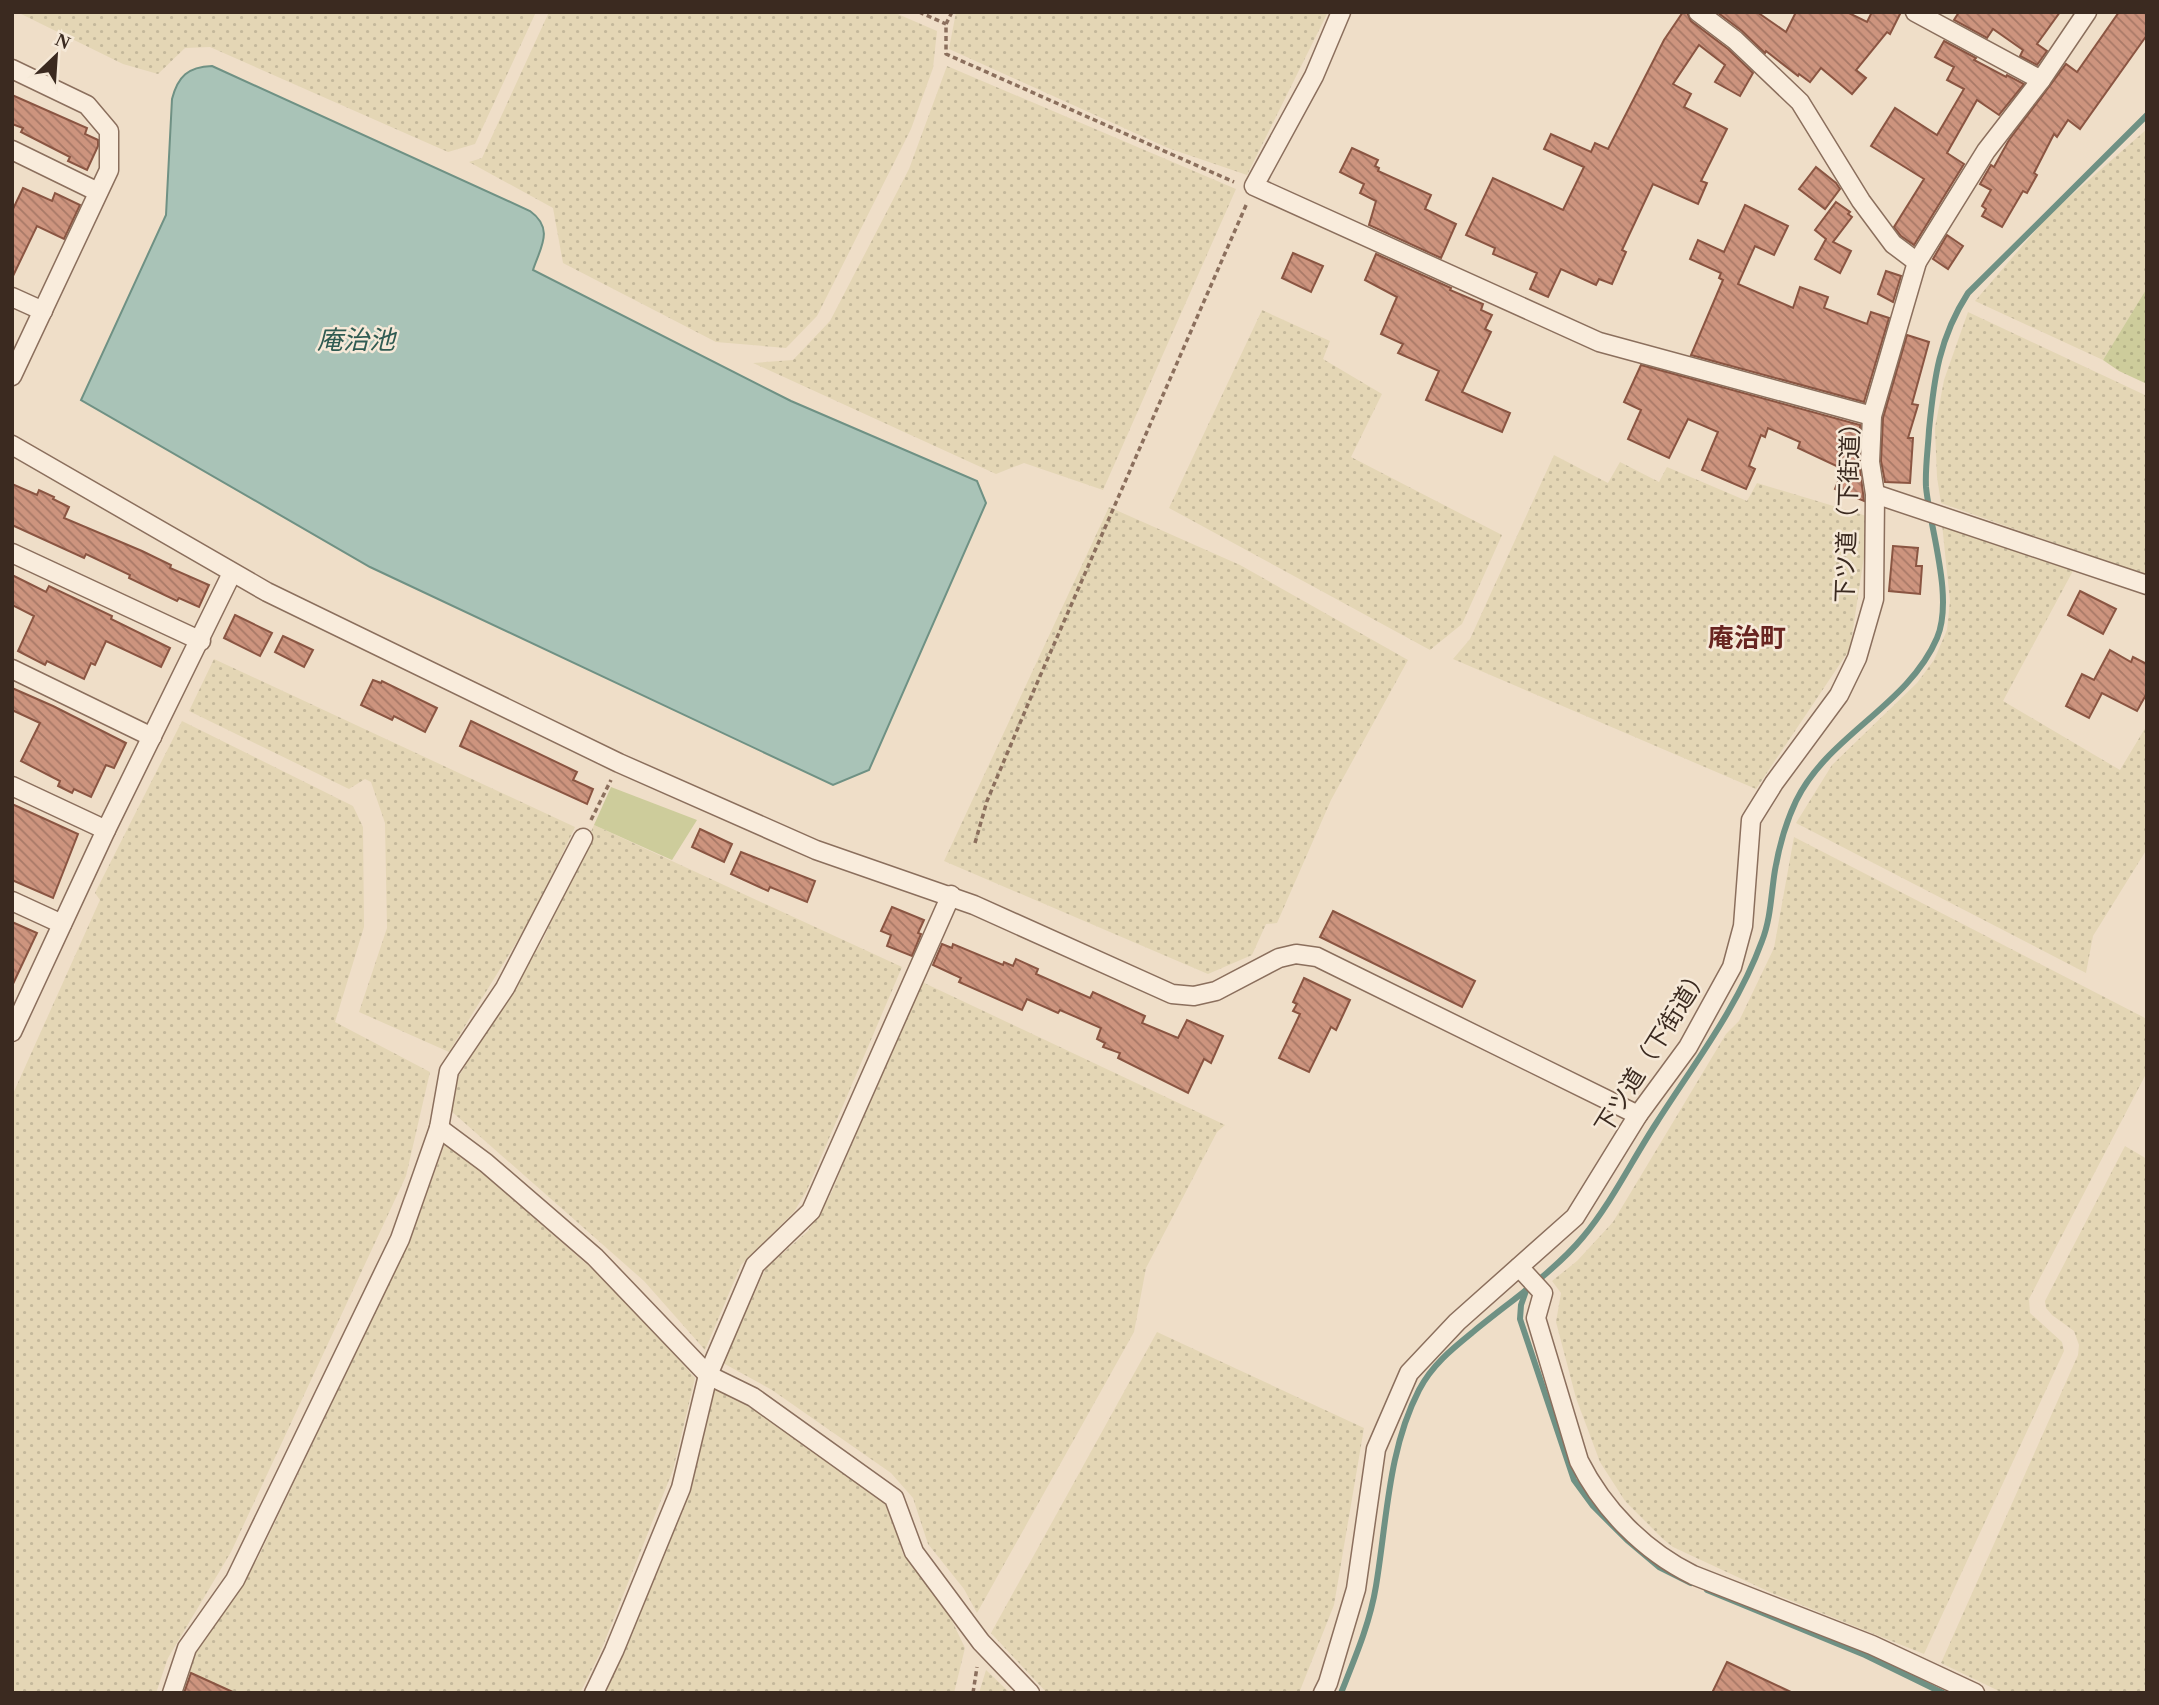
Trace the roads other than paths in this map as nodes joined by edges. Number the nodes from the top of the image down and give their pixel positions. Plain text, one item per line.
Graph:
1 (1341, 12) edge
2 (1698, 12) edge
3 (1914, 12) edge
4 (2087, 12) edge
5 (12, 69) edge
6 (2042, 80) junction
7 (12, 150) edge
8 (99, 192) junction
9 (1917, 262) junction
10 (12, 297) edge
11 (43, 311) junction
12 (12, 376) edge
13 (1872, 416) junction
14 (12, 445) edge
15 (1875, 494) junction
16 (12, 553) edge
17 (232, 573) junction
18 (2147, 585) edge
19 (201, 641) junction
20 (12, 670) edge
21 (152, 737) junction
22 (12, 786) edge
23 (106, 830) junction
24 (583, 838) road end
25 (951, 895) junction
26 (12, 901) edge
27 (62, 925) junction
28 (14, 1023) edge
29 (1638, 1115) junction
30 (439, 1128) junction
31 (1519, 1267) junction
32 (708, 1375) junction
33 (172, 1693) edge
34 (594, 1693) edge
35 (1030, 1693) edge
36 (1323, 1693) edge
37 (1975, 1693) edge

1 - 13 street
2 - 9 street
3 - 6 street
4 - 6 street, 下ツ道（下街道）
5 - 8 street
6 - 9 street, 下ツ道（下街道）
7 - 8 street
8 - 11 street
9 - 13 street, 下ツ道（下街道）
10 - 11 street
11 - 12 street
13 - 15 street, 下ツ道（下街道）
14 - 17 street
15 - 18 street
15 - 29 street, 下ツ道（下街道）
16 - 19 street
17 - 19 street
17 - 25 street
19 - 21 street
20 - 21 street
21 - 23 street
22 - 23 street
23 - 27 street
24 - 30 street
25 - 29 street
25 - 32 street
26 - 27 street
27 - 28 street
29 - 31 street, 下ツ道（下街道）
30 - 32 street
30 - 33 street
31 - 36 street, 下ツ道（下街道）
31 - 37 street
32 - 34 street
32 - 35 street

